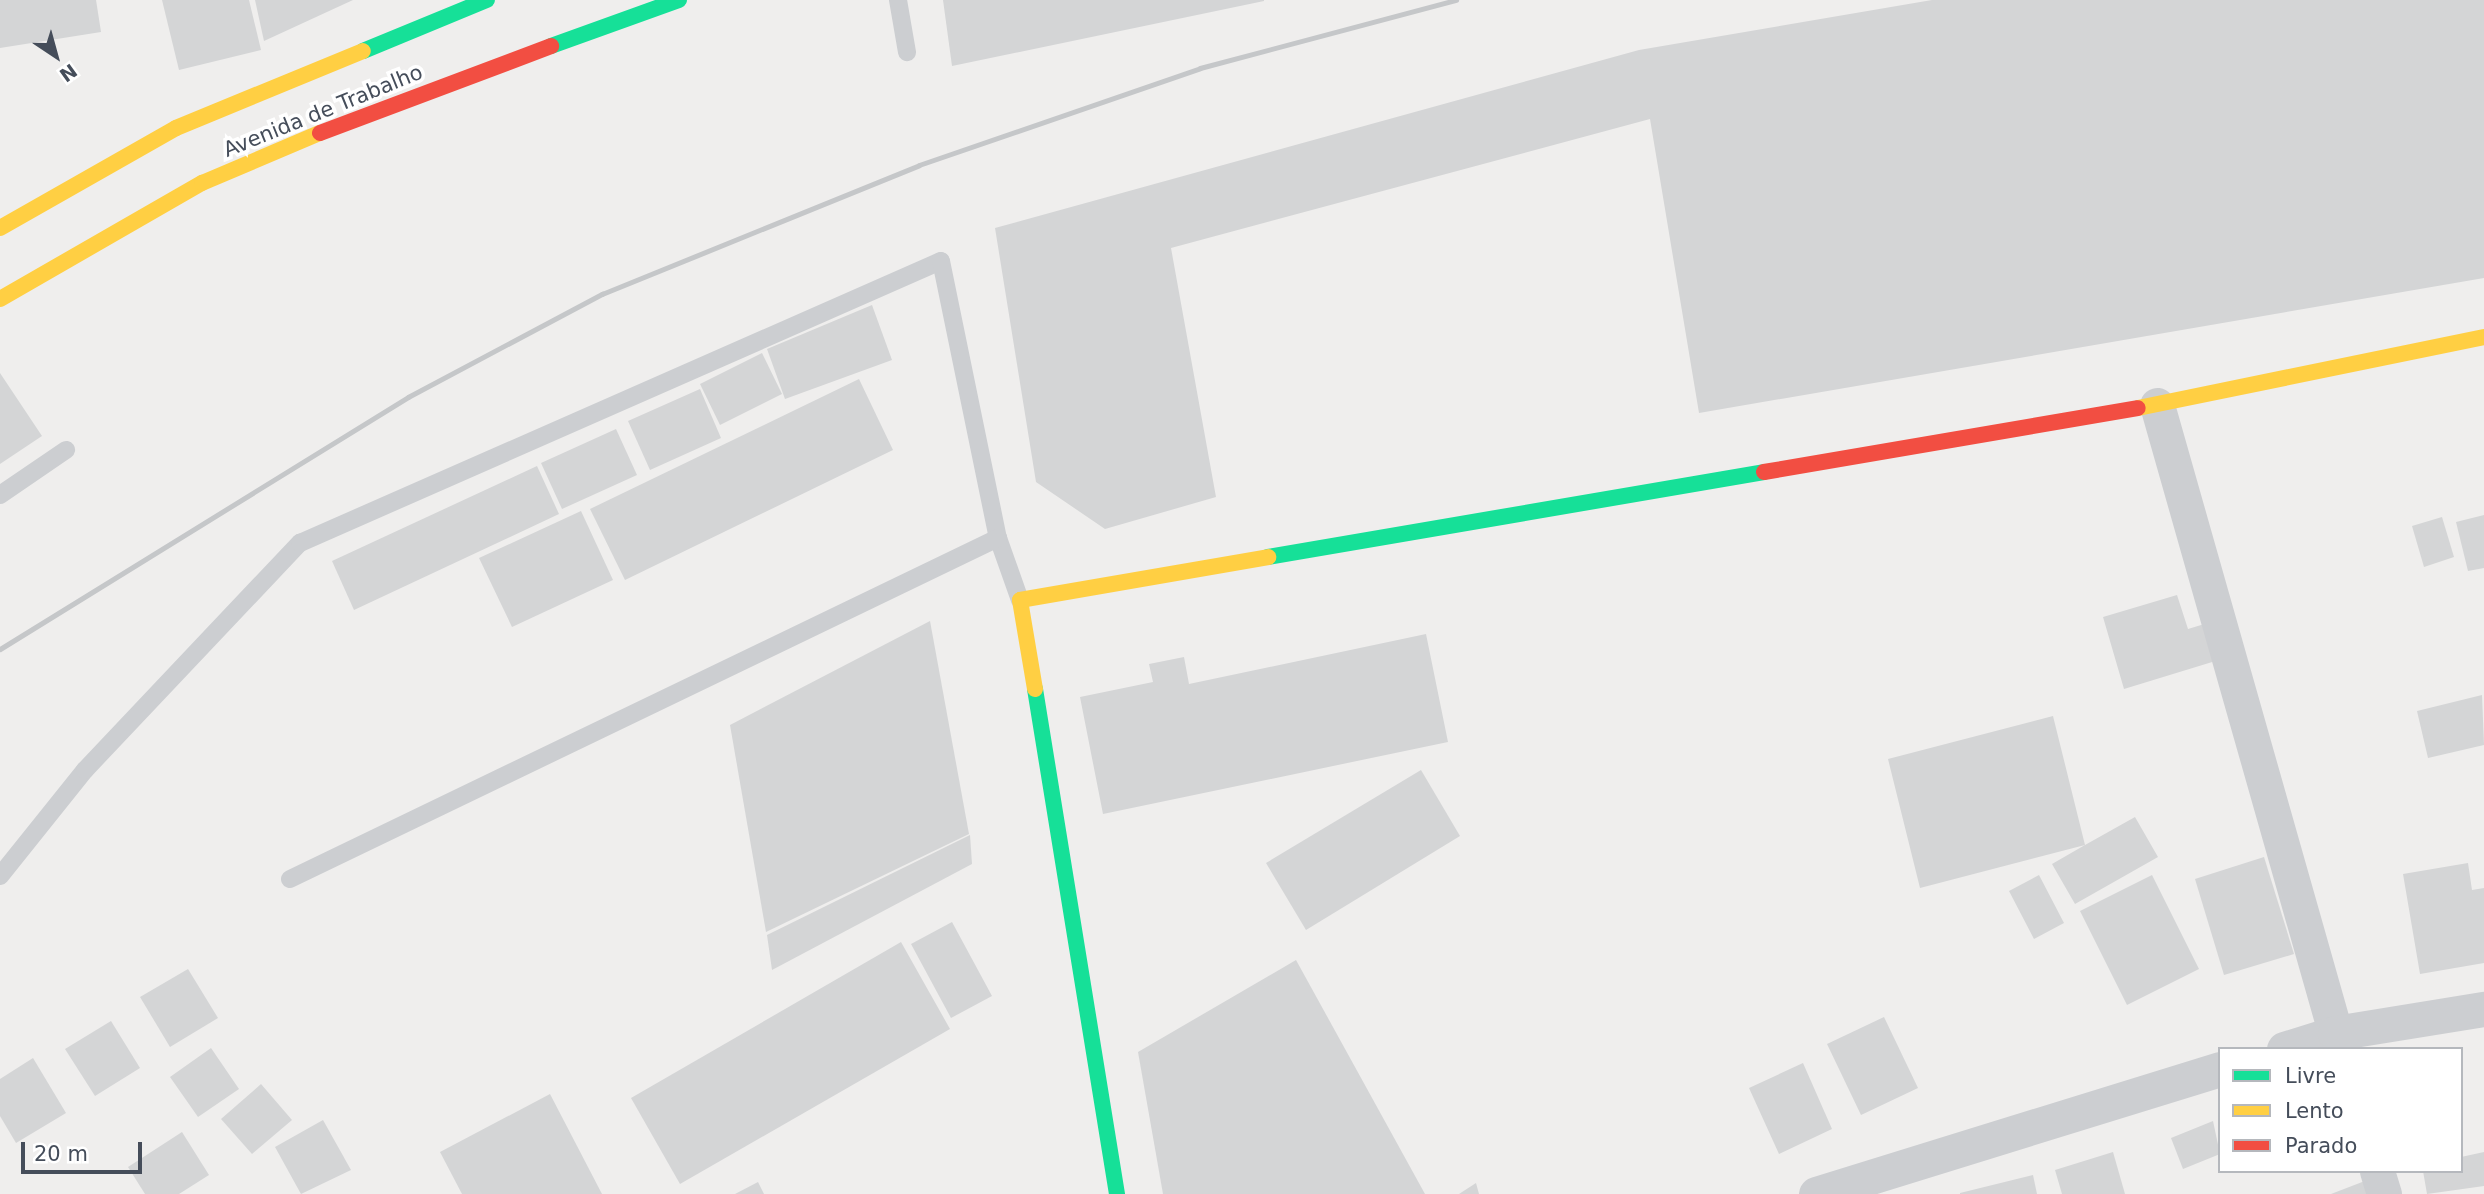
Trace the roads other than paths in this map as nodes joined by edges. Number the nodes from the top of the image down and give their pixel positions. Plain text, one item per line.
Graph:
1 (487, 0) edge
2 (679, 0) edge
3 (898, 0) edge
4 (907, 52) dead end
5 (176, 128) junction
6 (202, 183) junction
7 (0, 228) edge
8 (0, 299) edge
9 (2484, 337) edge
10 (2157, 405) junction
11 (66, 450) dead end
12 (0, 495) edge
13 (998, 538) junction
14 (1020, 600) junction
15 (0, 876) edge
16 (290, 878) dead end
17 (2484, 1009) edge
18 (2338, 1041) edge
19 (2298, 1047) edge
20 (2218, 1070) edge
21 (2378, 1173) edge
22 (1117, 1194) edge
23 (1816, 1194) edge
24 (2384, 1194) edge

1 - 5 main road, Avenida de Trabalho
2 - 6 main road, Avenida de Trabalho
3 - 4 lane
5 - 6 main road
5 - 7 main road, Avenida de Trabalho
6 - 8 main road, Avenida de Trabalho
9 - 10 main road
10 - 14 main road
10 - 18 street
11 - 12 lane
13 - 14 lane
13 - 15 lane
13 - 16 lane
14 - 22 main road
17 - 18 street
18 - 19 street
20 - 23 street
21 - 24 street

